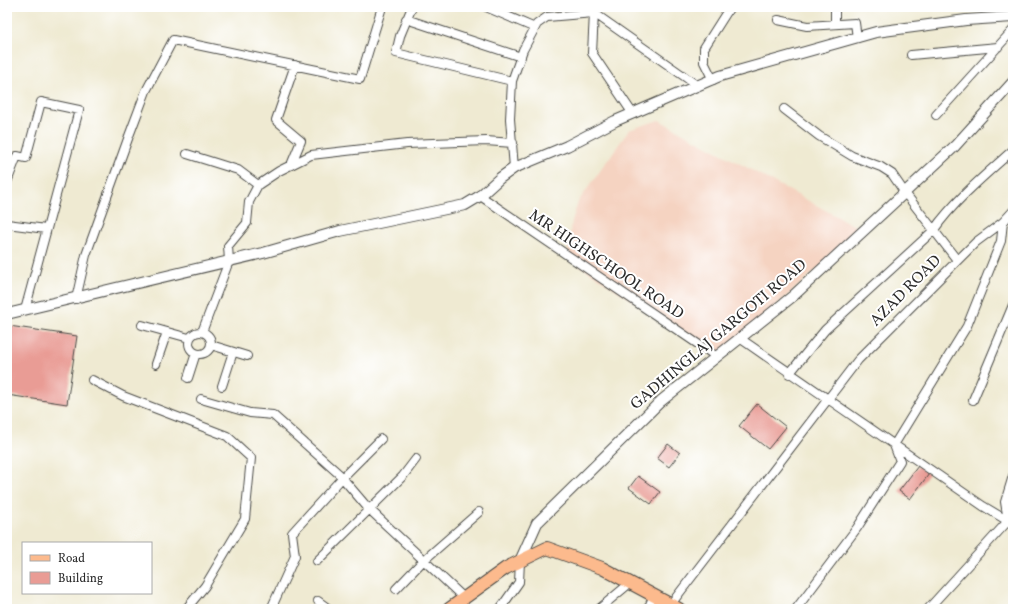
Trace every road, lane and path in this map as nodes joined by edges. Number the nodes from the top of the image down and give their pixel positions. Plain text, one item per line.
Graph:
1 (382, 7) edge
2 (412, 7) edge
3 (486, 7) edge
4 (835, 7) edge
5 (727, 8) edge
6 (594, 13) junction
7 (1013, 17) edge
8 (406, 19) junction
9 (778, 20) dead end
10 (835, 24) junction
11 (535, 28) junction
12 (1013, 30) edge
13 (857, 38) junction
14 (998, 47) junction
15 (911, 55) dead end
16 (521, 57) junction
17 (295, 65) junction
18 (713, 80) junction
19 (512, 81) junction
20 (698, 86) junction
21 (1011, 87) edge
22 (784, 109) dead end
23 (633, 114) junction
24 (936, 115) dead end
25 (513, 143) junction
26 (1013, 150) edge
27 (187, 154) dead end
28 (291, 165) junction
29 (514, 168) junction
30 (7, 182) edge
31 (258, 185) junction
32 (905, 193) junction
33 (480, 196) junction
34 (1013, 211) edge
35 (1003, 222) junction
36 (7, 224) edge
37 (46, 229) junction
38 (934, 230) junction
39 (957, 260) junction
40 (229, 261) junction
41 (76, 299) junction
42 (1013, 304) edge
43 (25, 310) junction
44 (7, 314) edge
45 (142, 325) dead end
46 (167, 332) junction
47 (202, 332) junction
48 (189, 338) junction
49 (741, 339) junction
50 (211, 345) junction
51 (233, 352) junction
52 (196, 354) junction
53 (247, 356) dead end
54 (717, 358) junction
55 (156, 364) dead end
56 (789, 374) junction
57 (188, 378) dead end
58 (92, 380) dead end
59 (222, 386) dead end
60 (201, 398) dead end
61 (827, 399) junction
62 (974, 400) dead end
63 (381, 439) dead end
64 (894, 445) junction
65 (416, 459) dead end
66 (1013, 476) edge
67 (342, 478) junction
68 (368, 508) junction
69 (479, 512) dead end
70 (1011, 520) edge
71 (317, 561) dead end
72 (423, 561) junction
73 (520, 561) junction
74 (630, 583) junction
75 (396, 589) dead end
76 (654, 596) junction
77 (464, 598) junction
78 (318, 601) dead end
79 (675, 607) edge
80 (186, 609) edge
81 (271, 609) edge
82 (329, 609) edge
83 (449, 609) edge
84 (500, 609) edge
85 (599, 609) edge
86 (648, 609) edge
87 (796, 609) edge
88 (928, 609) edge

1 - 17 street
2 - 8 street
3 - 11 street
4 - 10 street
5 - 18 street
6 - 11 street
6 - 20 street
6 - 23 street
7 - 13 street
8 - 16 street
8 - 19 street
9 - 10 street
10 - 13 street
11 - 16 street
12 - 14 street
13 - 18 street
14 - 15 street
14 - 24 street
16 - 19 street
17 - 28 street
17 - 41 street
18 - 20 street
19 - 25 street
20 - 23 street
21 - 32 street, GADHINGLAJ GARGOTI ROAD
22 - 32 street
23 - 29 street
25 - 28 street
25 - 29 street
26 - 38 street
27 - 31 street
28 - 31 street
29 - 33 street
30 - 37 street
31 - 40 street
32 - 38 street
32 - 49 street, GADHINGLAJ GARGOTI ROAD
33 - 40 street
33 - 54 street, MR HIGHSCHOOL ROAD
34 - 35 street, AZAD ROAD
35 - 39 street, AZAD ROAD
35 - 64 street
36 - 37 street
37 - 43 street
38 - 39 street
38 - 56 street
39 - 61 street, AZAD ROAD
40 - 41 street
40 - 47 street
41 - 43 street
42 - 62 street
43 - 44 street
45 - 46 street
46 - 48 street
46 - 55 street
47 - 48 street
47 - 50 street
48 - 52 street
49 - 54 street, GADHINGLAJ GARGOTI ROAD
49 - 56 street
50 - 51 street
50 - 52 street
51 - 53 street
51 - 59 street
52 - 57 street
54 - 73 street, GADHINGLAJ GARGOTI ROAD
56 - 61 street
58 - 80 street
60 - 67 street
61 - 64 street
61 - 79 street, AZAD ROAD
63 - 67 street
64 - 70 street
64 - 87 street
65 - 68 street
66 - 70 street
67 - 68 street
67 - 81 street
68 - 71 street
68 - 72 street
69 - 72 street
70 - 88 street
72 - 75 street
72 - 77 street
73 - 74 main road
73 - 77 main road
73 - 84 street
74 - 76 main road
74 - 85 street
76 - 79 main road
76 - 86 street
77 - 83 main road
78 - 82 street

